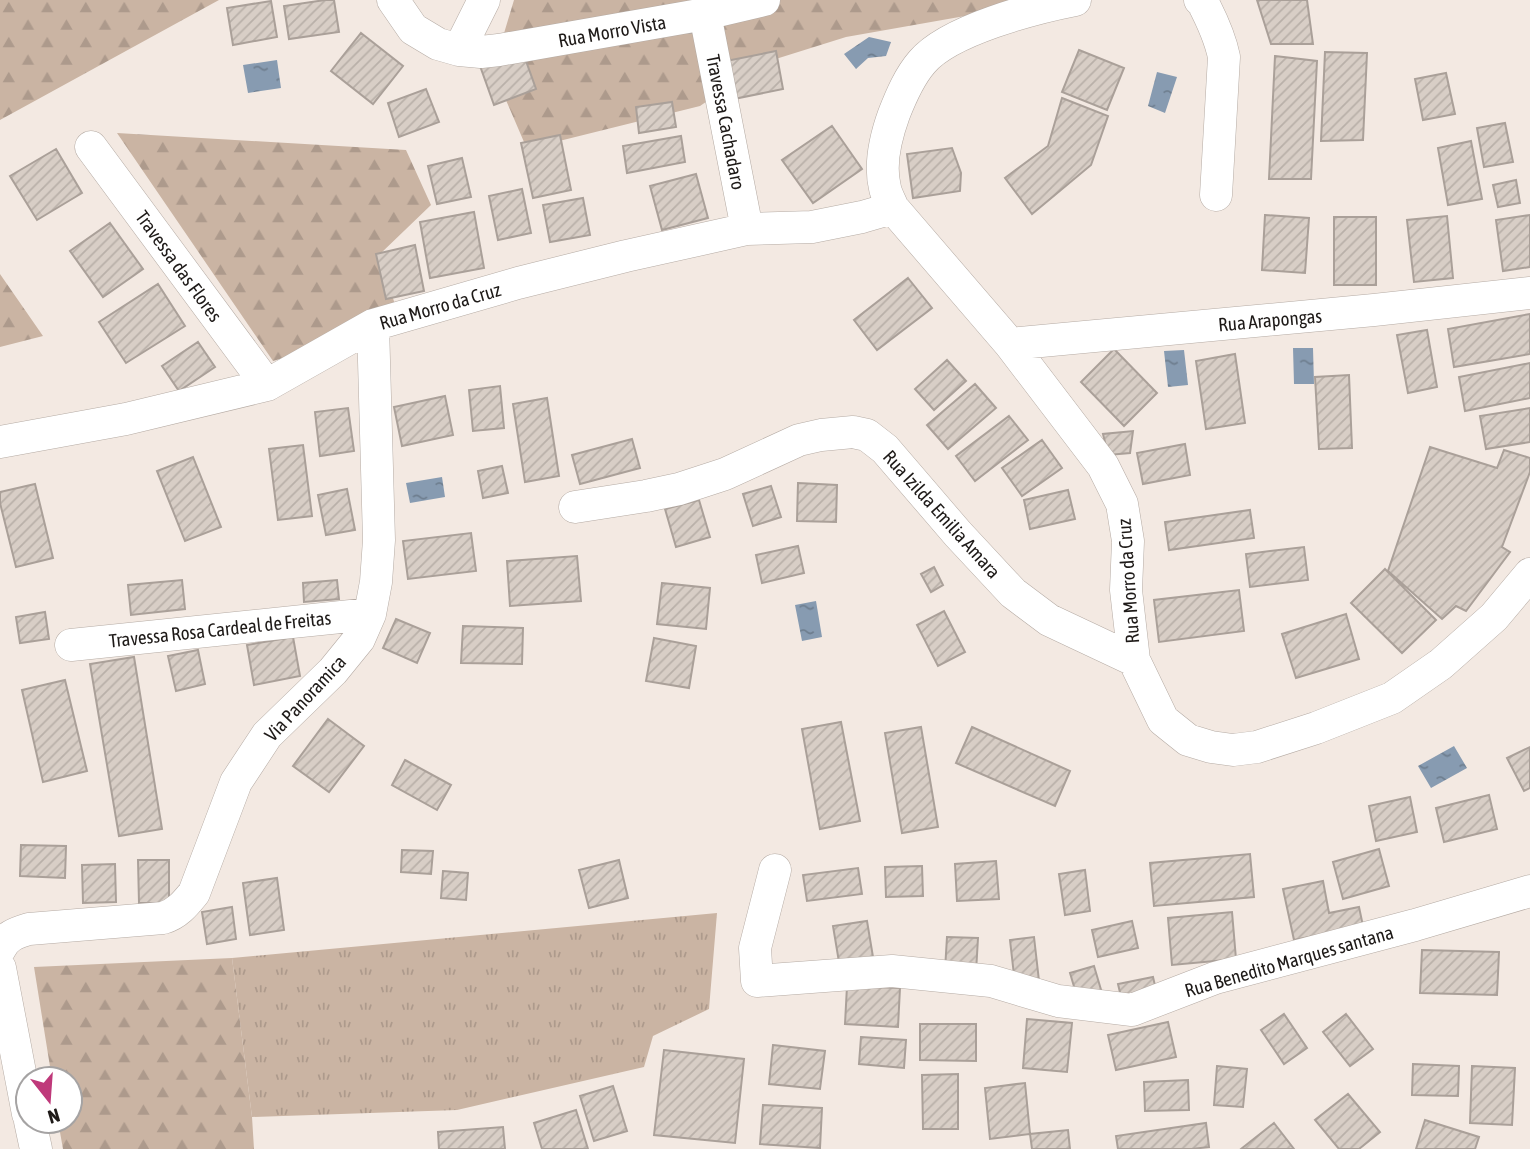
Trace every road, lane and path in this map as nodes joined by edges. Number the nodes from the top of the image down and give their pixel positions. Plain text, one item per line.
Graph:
1 (393, 0) edge
2 (484, 0) edge
3 (764, 0) edge
4 (1075, 0) edge
5 (1200, 0) edge
6 (705, 15) junction
7 (459, 50) junction
8 (92, 147) dead end
9 (1216, 195) dead end
10 (893, 208) junction
11 (747, 229) junction
12 (1530, 293) edge
13 (373, 325) junction
14 (1010, 344) junction
15 (267, 385) junction
16 (0, 442) edge
17 (575, 507) dead end
18 (1530, 574) edge
19 (370, 614) junction
20 (71, 645) dead end
21 (1134, 660) junction
22 (775, 870) dead end
23 (1530, 891) edge
24 (0, 949) edge
25 (0, 968) edge
26 (19, 1065) edge

1 - 7 street
2 - 7 street
3 - 6 street, Rua Morro Vista
4 - 10 street, Rua Morro da Cruz
5 - 9 street
6 - 7 street, Rua Morro Vista
6 - 11 street, Travessa Cachadaro
8 - 15 street, Travessa das Flores
10 - 11 street, Rua Morro da Cruz
10 - 14 street, Rua Morro da Cruz
11 - 13 street, Rua Morro da Cruz
12 - 14 street, Rua Arapongas
13 - 15 street, Rua Morro da Cruz
13 - 19 street, Via Panoramica
14 - 21 street, Rua Morro da Cruz
15 - 16 street, Rua Morro da Cruz
17 - 21 street, Rua Izilda Emilia Amara
18 - 21 street, Rua Morro da Cruz
19 - 20 street, Travessa Rosa Cardeal de Freitas
19 - 24 street, Via Panoramica
22 - 23 street, Rua Benedito Marques santana
25 - 26 street

